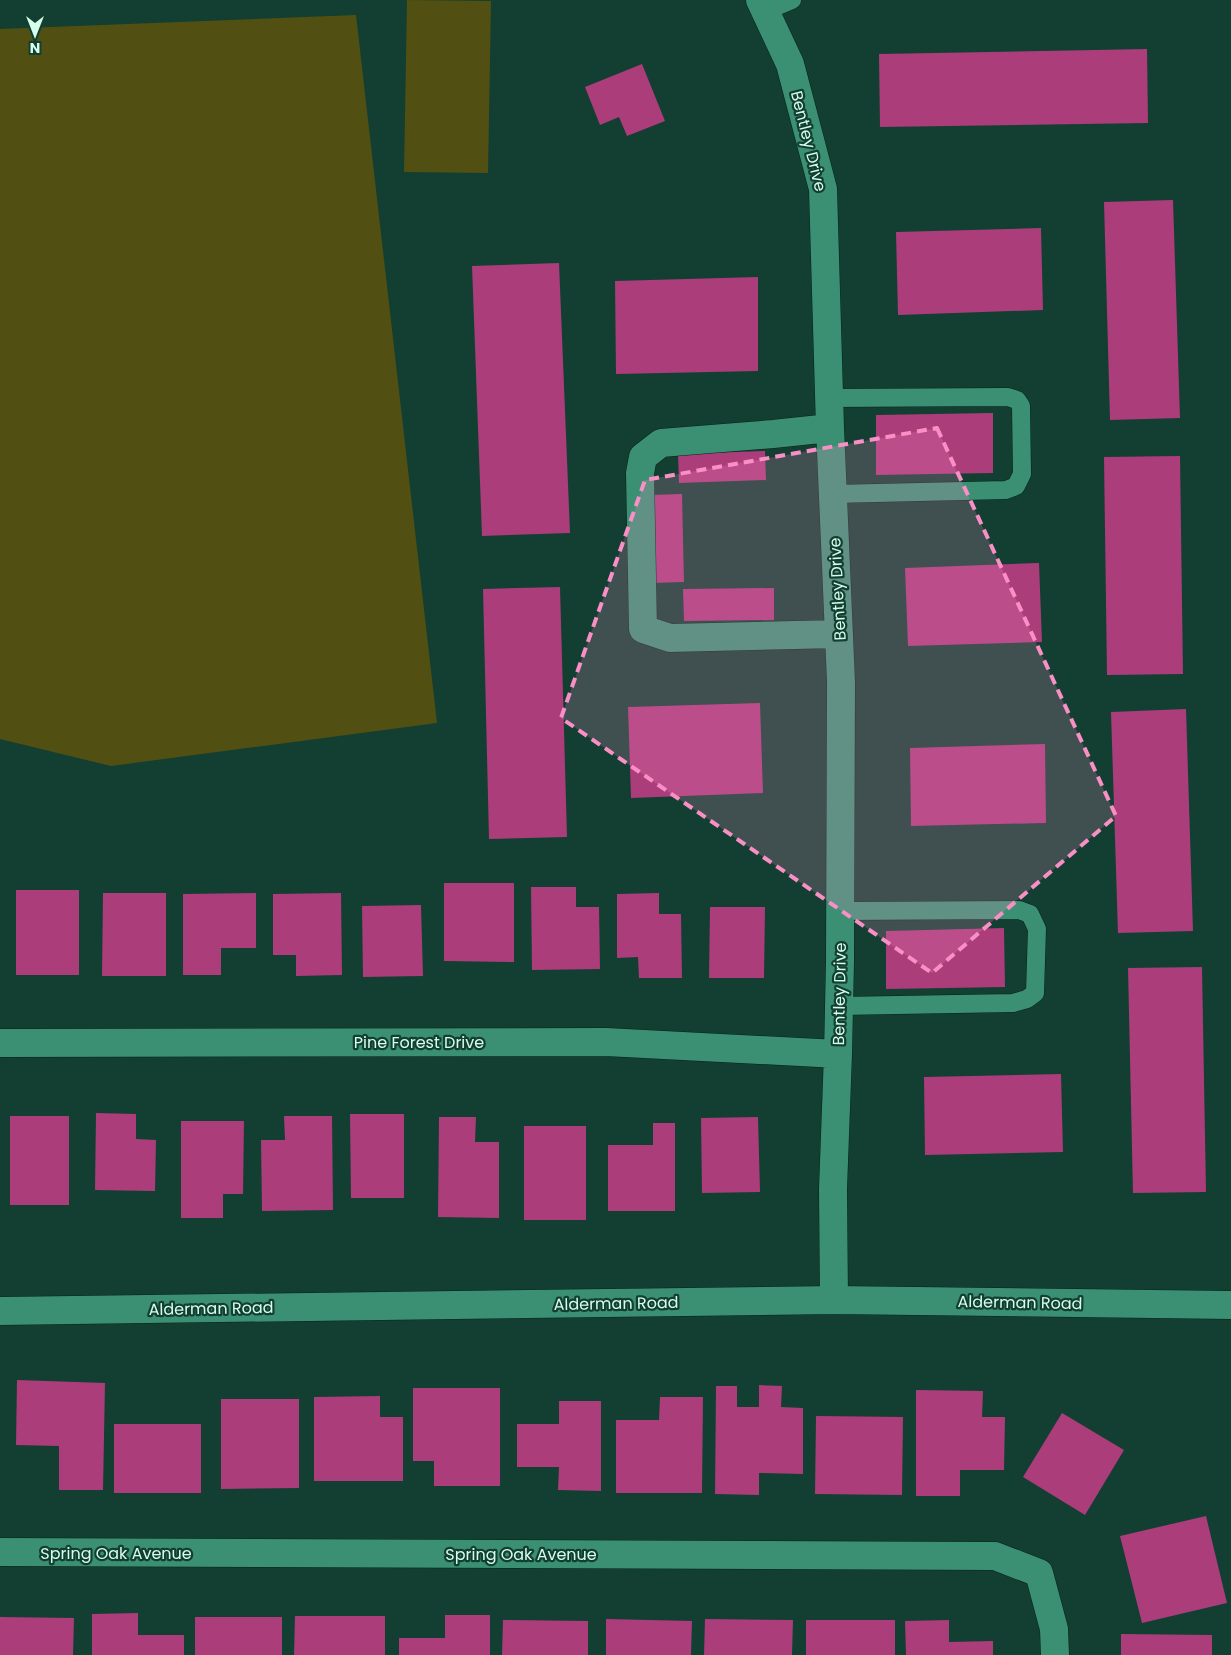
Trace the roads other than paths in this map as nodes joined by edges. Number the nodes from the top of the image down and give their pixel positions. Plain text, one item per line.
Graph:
1 (792, 0) edge
2 (763, 6) edge
3 (829, 398) junction
4 (830, 428) junction
5 (832, 494) junction
6 (839, 634) junction
7 (840, 911) junction
8 (839, 1006) junction
9 (0, 1043) edge
10 (838, 1054) junction
11 (834, 1300) junction
12 (1231, 1305) edge
13 (0, 1311) edge
14 (0, 1552) edge
15 (1055, 1655) edge

1 - 2 lane
2 - 3 street, Bentley Drive
3 - 4 street, Bentley Drive
3 - 5 lane
4 - 5 street, Bentley Drive
4 - 6 street
5 - 6 street, Bentley Drive
6 - 7 street, Bentley Drive
7 - 8 street, Bentley Drive
7 - 8 lane
8 - 10 street, Bentley Drive
9 - 10 street, Pine Forest Drive
10 - 11 street, Bentley Drive
11 - 12 street, Alderman Road
11 - 13 street, Alderman Road
14 - 15 street, Spring Oak Avenue

